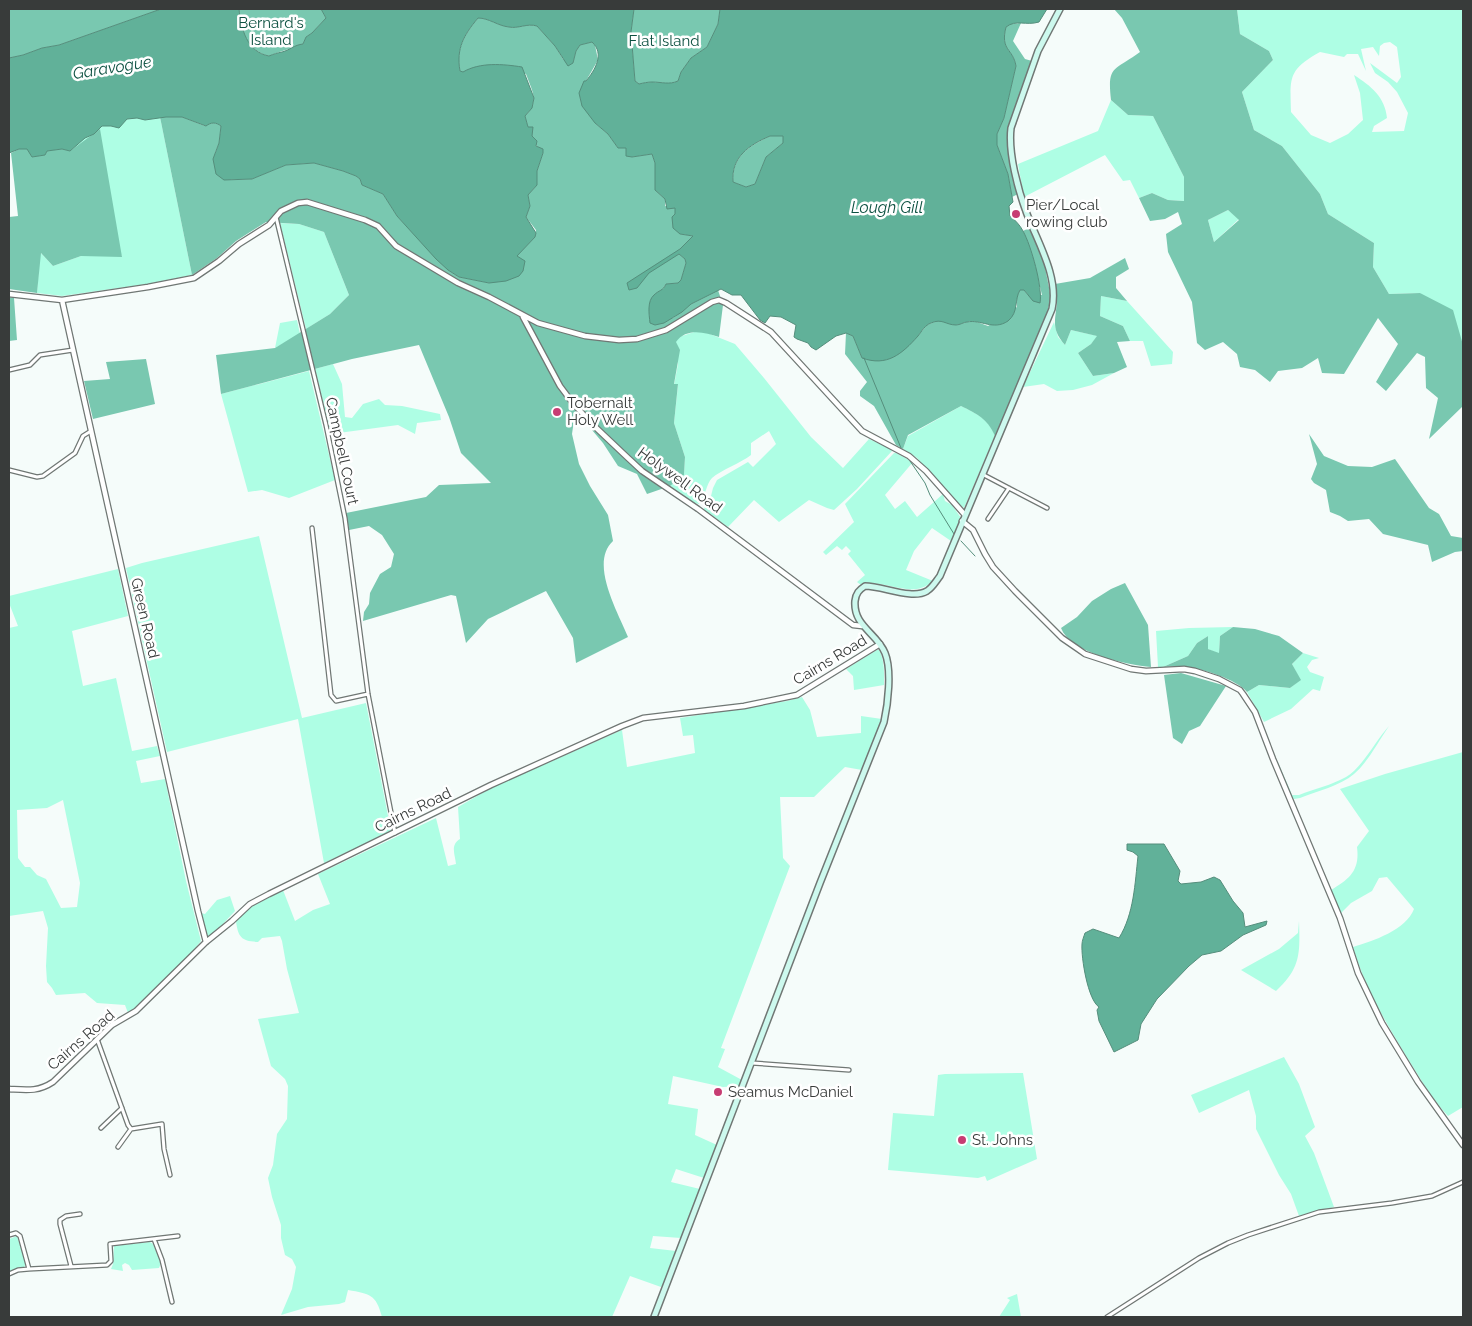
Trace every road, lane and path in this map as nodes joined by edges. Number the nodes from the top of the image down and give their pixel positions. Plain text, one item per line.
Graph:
1 (1060, 9) edge
2 (276, 216) junction
3 (9, 294) edge
4 (62, 300) junction
5 (523, 315) junction
6 (73, 350) junction
7 (9, 370) edge
8 (91, 431) junction
9 (9, 470) edge
10 (982, 474) junction
11 (1009, 488) junction
12 (1047, 508) dead end
13 (965, 515) junction
14 (988, 519) dead end
15 (962, 522) junction
16 (312, 528) dead end
17 (862, 626) junction
18 (880, 644) junction
19 (368, 694) junction
20 (395, 833) junction
21 (206, 942) junction
22 (97, 1038) junction
23 (752, 1063) junction
24 (849, 1070) dead end
25 (9, 1089) edge
26 (122, 1108) junction
27 (101, 1128) dead end
28 (131, 1128) junction
29 (1463, 1145) edge
30 (118, 1147) dead end
31 (170, 1175) dead end
32 (1463, 1182) edge
33 (80, 1214) dead end
34 (9, 1235) edge
35 (178, 1236) dead end
36 (154, 1239) junction
37 (71, 1266) junction
38 (29, 1270) junction
39 (9, 1274) edge
40 (172, 1302) dead end
41 (654, 1317) edge
42 (1107, 1317) edge

1 - 10 main road
2 - 4 street
2 - 5 street
2 - 19 street, Campbell Court
3 - 4 street
4 - 6 street, Green Road
5 - 13 street
5 - 17 street, Holywell Road
6 - 7 street
6 - 8 street, Green Road
8 - 9 street
8 - 21 street, Green Road
10 - 11 street
10 - 13 main road
11 - 12 street
11 - 14 street
13 - 15 main road
15 - 17 main road
15 - 29 street
16 - 19 street
17 - 18 main road
18 - 20 street, Cairns Road
18 - 23 main road
19 - 20 street, Campbell Court
20 - 21 street, Cairns Road
21 - 22 street, Cairns Road
22 - 25 street, Cairns Road
22 - 26 street
23 - 24 street
23 - 41 main road
26 - 27 street
26 - 28 street
28 - 30 street
28 - 31 street
32 - 42 street
33 - 37 street
34 - 38 street
35 - 36 street
36 - 37 street
36 - 40 street
37 - 38 street
38 - 39 street

